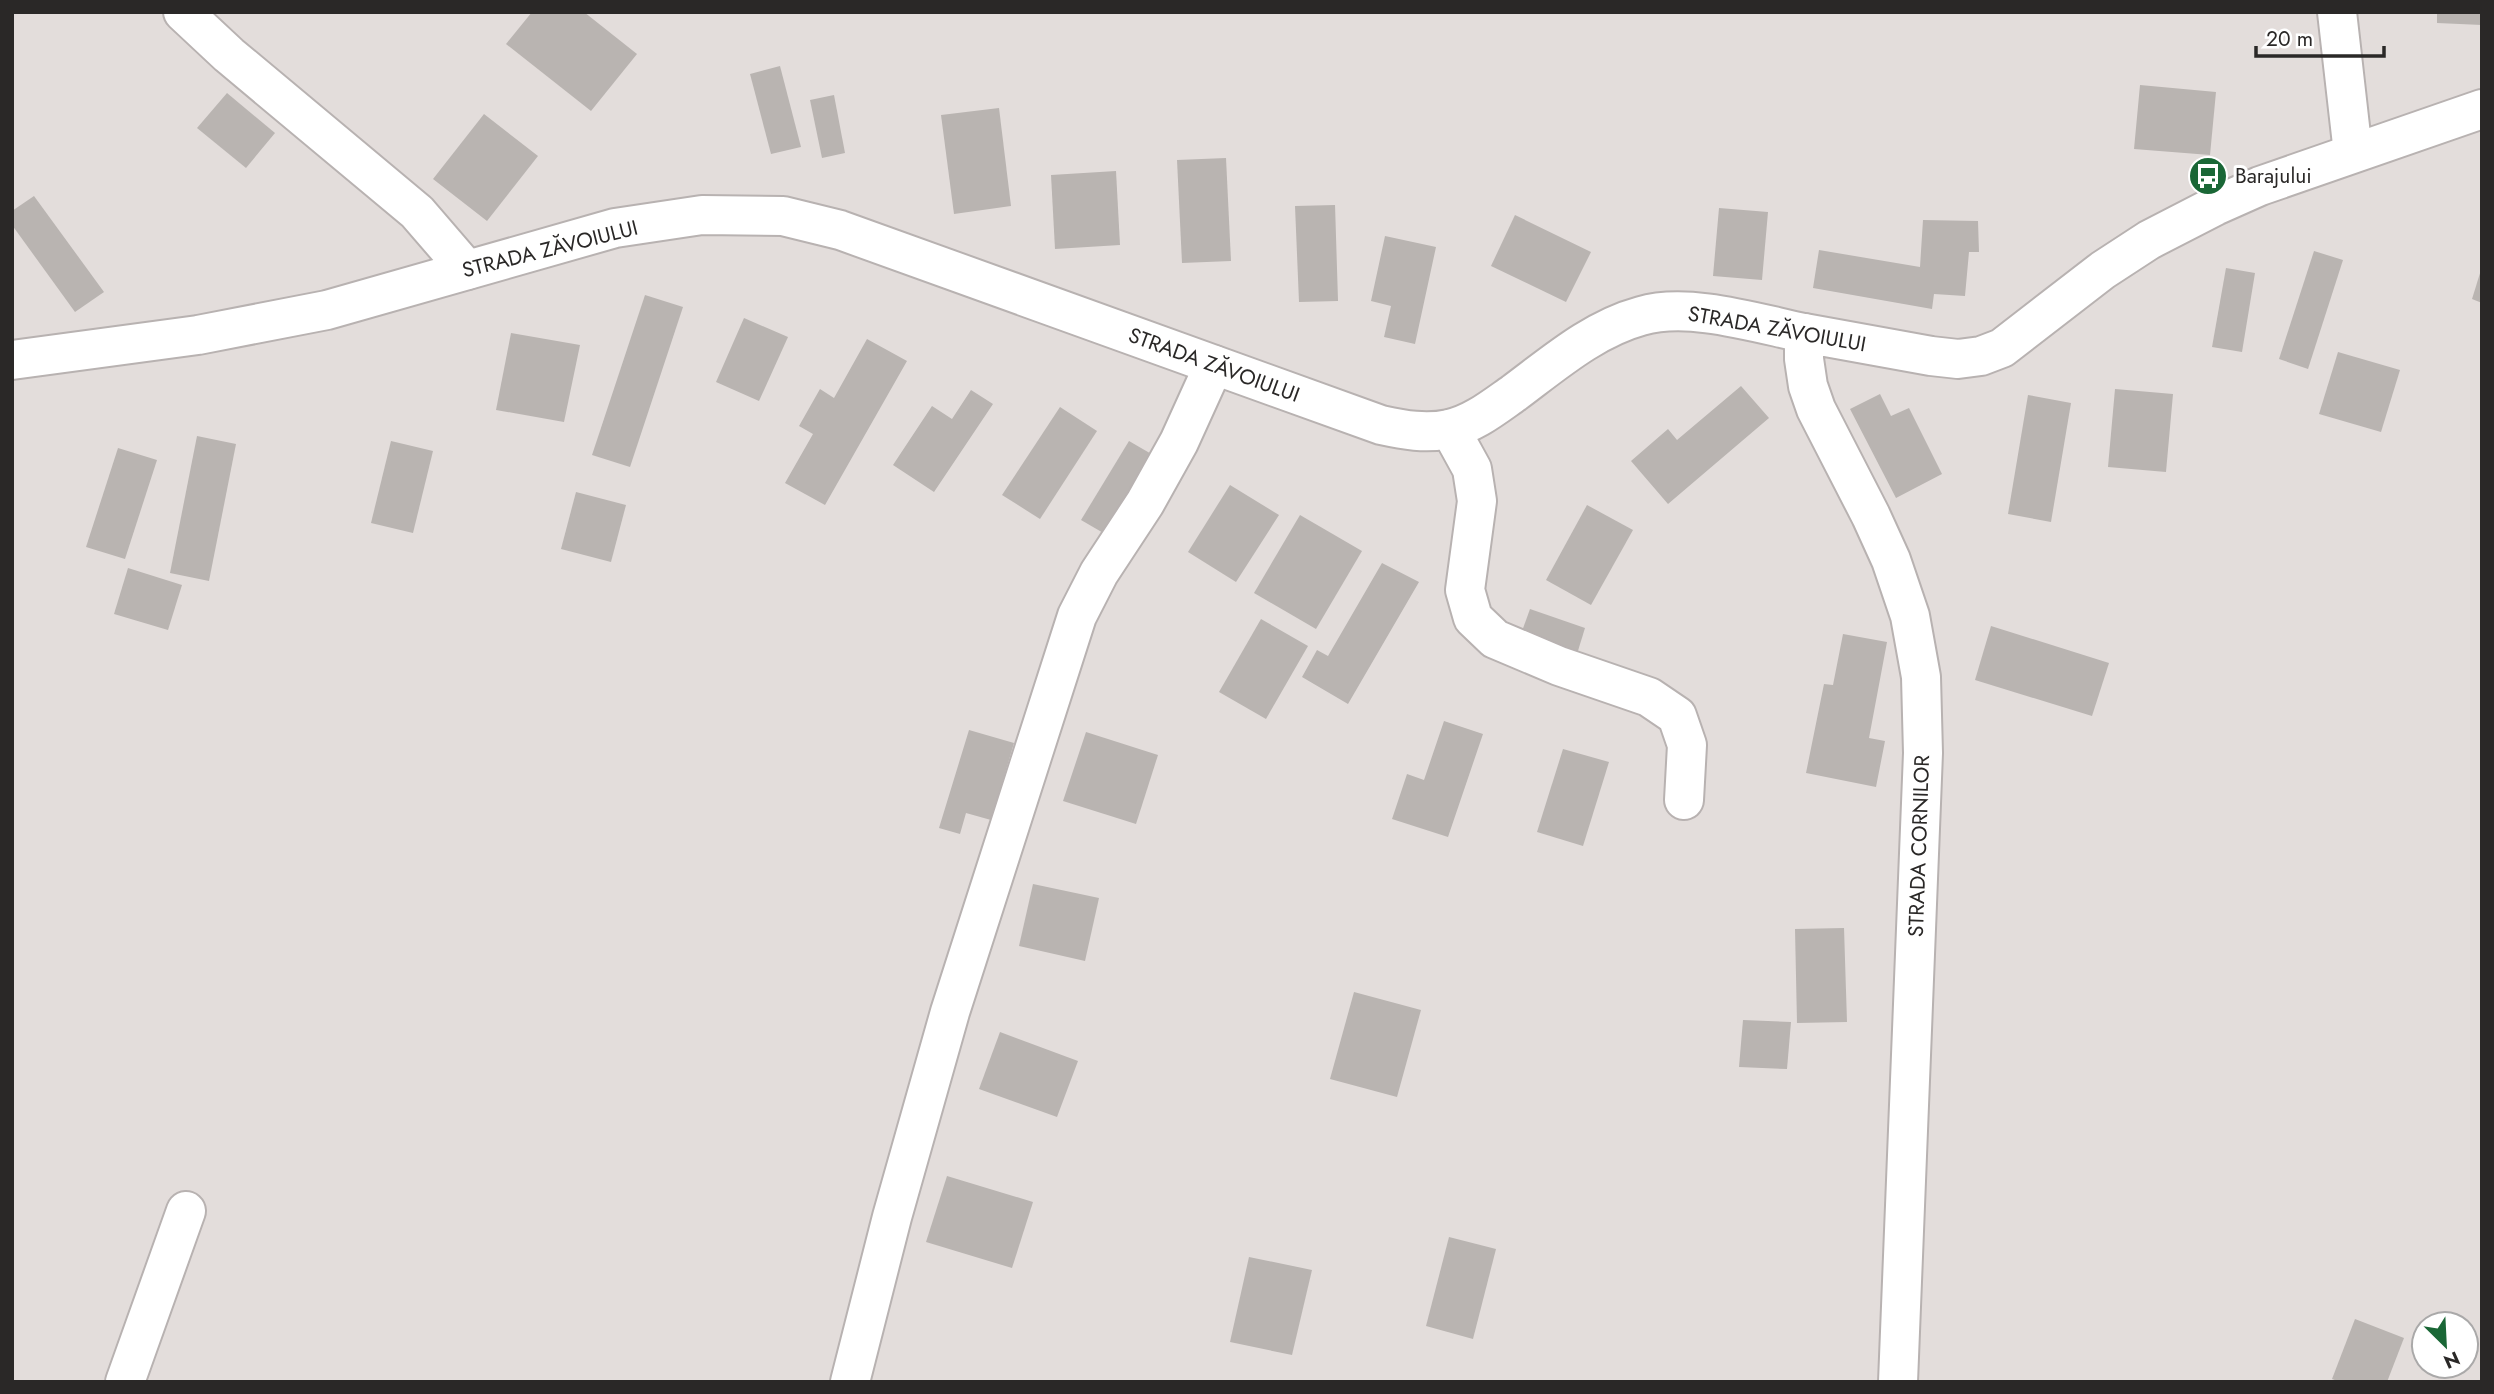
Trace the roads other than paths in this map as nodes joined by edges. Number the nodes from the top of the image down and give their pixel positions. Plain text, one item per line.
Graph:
1 (183, 12) edge
2 (2337, 12) edge
3 (2482, 109) edge
4 (2353, 153) junction
5 (467, 270) junction
6 (1804, 333) junction
7 (12, 360) edge
8 (1214, 365) junction
9 (1450, 429) junction
10 (1684, 800) dead end
11 (186, 1211) dead end
12 (125, 1382) edge
13 (850, 1382) edge
14 (1898, 1382) edge

1 - 5 street
2 - 4 street
3 - 4 street, STRADA ZĂVOIULUI
4 - 6 street, STRADA ZĂVOIULUI
5 - 7 street, STRADA ZĂVOIULUI
5 - 8 street, STRADA ZĂVOIULUI
6 - 9 street, STRADA ZĂVOIULUI
6 - 14 street, STRADA CORNILOR
8 - 9 street, STRADA ZĂVOIULUI
8 - 13 street
9 - 10 street
11 - 12 street

